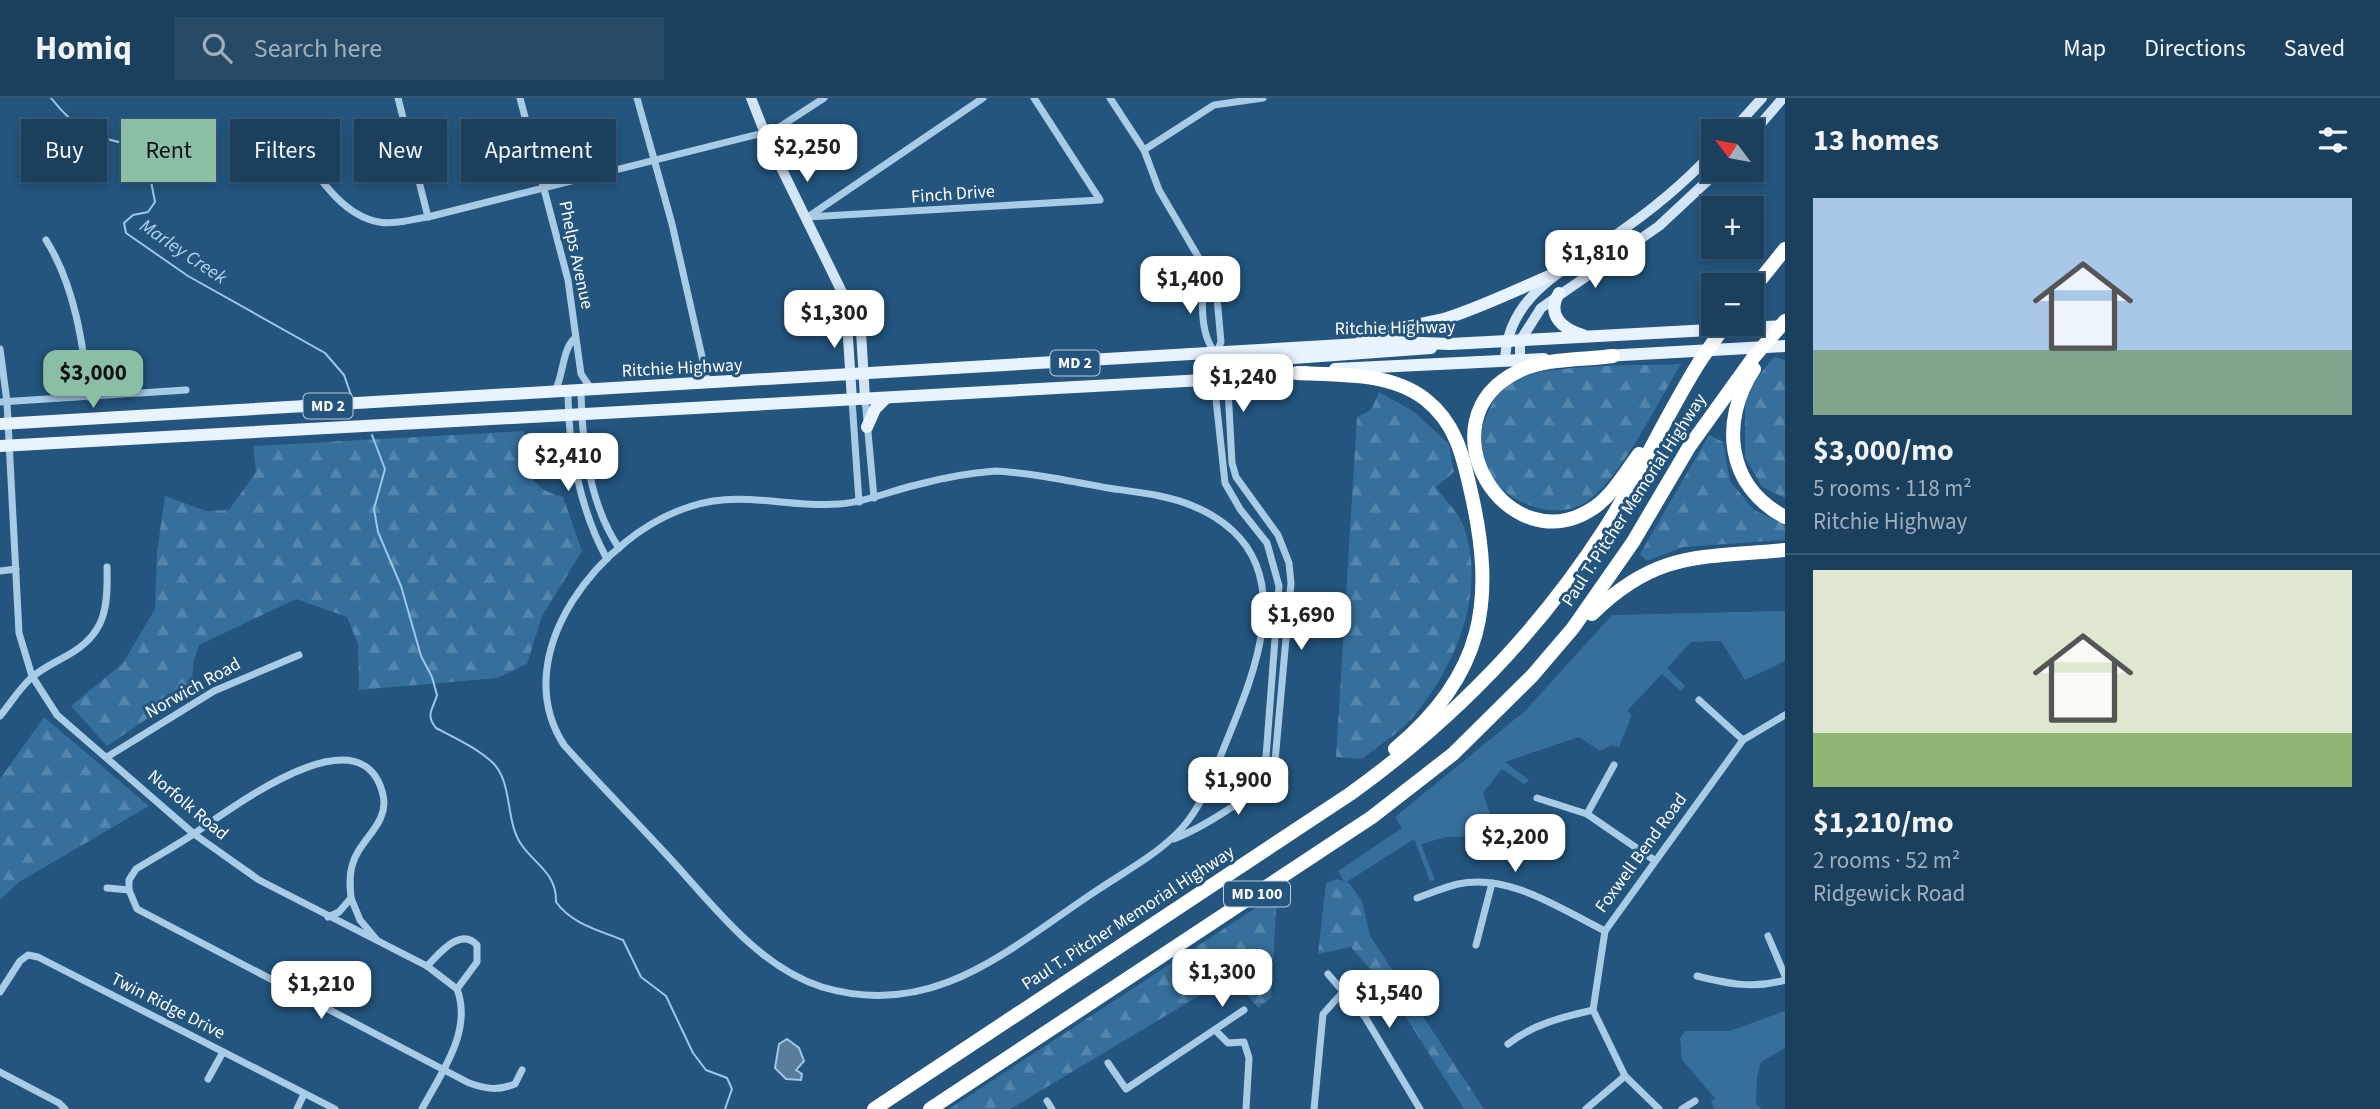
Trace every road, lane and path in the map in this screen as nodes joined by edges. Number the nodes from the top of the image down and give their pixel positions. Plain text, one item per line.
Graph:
1 (398, 98) edge
2 (520, 98) edge
3 (637, 98) edge
4 (751, 98) edge
5 (824, 98) edge
6 (983, 98) edge
7 (1034, 98) edge
8 (1110, 98) edge
9 (1263, 98) edge
10 (1762, 98) edge
11 (1783, 98) edge
12 (1743, 119) edge
13 (1764, 120) edge
14 (764, 132) junction
15 (1144, 150) junction
16 (654, 160) junction
17 (1701, 164) edge
18 (324, 182) edge
19 (1706, 182) edge
20 (545, 189) junction
21 (428, 217) junction
22 (807, 217) junction
23 (46, 240) dead end
24 (1785, 249) edge
25 (1785, 257) edge
26 (1205, 267) junction
27 (1554, 274) junction
28 (1764, 276) edge
29 (1764, 279) edge
30 (1559, 293) junction
31 (1785, 323) edge
32 (1718, 336) edge
33 (575, 338) junction
34 (1590, 338) junction
35 (1520, 341) junction
36 (1506, 342) junction
37 (1450, 344) junction
38 (1357, 345) junction
39 (1785, 346) edge
40 (0, 349) edge
41 (1216, 354) junction
42 (1613, 356) junction
43 (1757, 358) junction
44 (1520, 360) junction
45 (1505, 361) junction
46 (1297, 373) junction
47 (857, 375) junction
48 (1219, 379) junction
49 (708, 384) junction
50 (186, 390) dead end
51 (580, 392) junction
52 (554, 393) junction
53 (1679, 395) junction
54 (89, 397) junction
55 (887, 398) junction
56 (859, 399) junction
57 (4, 402) edge
58 (581, 415) junction
59 (568, 416) junction
60 (4, 424) edge
61 (867, 427) junction
62 (5, 446) edge
63 (874, 498) junction
64 (859, 502) junction
65 (1785, 517) edge
66 (619, 548) junction
67 (1785, 550) edge
68 (607, 559) junction
69 (107, 567) dead end
70 (16, 569) junction
71 (0, 571) edge
72 (1558, 646) junction
73 (299, 655) dead end
74 (32, 676) junction
75 (1699, 700) dead end
76 (1785, 715) edge
77 (0, 716) edge
78 (1743, 740) junction
79 (107, 757) junction
80 (1275, 761) junction
81 (1217, 762) junction
82 (1614, 765) dead end
83 (1213, 772) junction
84 (1537, 798) dead end
85 (1587, 814) junction
86 (194, 834) junction
87 (1289, 835) junction
88 (1170, 840) junction
89 (1654, 860) junction
90 (1492, 883) junction
91 (107, 888) dead end
92 (129, 890) junction
93 (351, 898) junction
94 (1417, 898) dead end
95 (328, 917) junction
96 (1605, 931) junction
97 (1769, 936) dead end
98 (379, 942) junction
99 (1476, 944) dead end
100 (427, 966) junction
101 (1328, 974) dead end
102 (1697, 976) dead end
103 (1785, 978) edge
104 (457, 989) junction
105 (0, 992) edge
106 (1343, 992) junction
107 (1244, 1010) dead end
108 (1593, 1010) junction
109 (1215, 1030) junction
110 (1508, 1044) dead end
111 (223, 1052) junction
112 (1108, 1063) dead end
113 (443, 1069) junction
114 (522, 1070) dead end
115 (0, 1072) edge
116 (1625, 1076) junction
117 (208, 1079) dead end
118 (304, 1094) junction
119 (1695, 1101) dead end
120 (65, 1109) edge
121 (297, 1109) edge
122 (335, 1109) edge
123 (422, 1109) edge
124 (874, 1109) edge
125 (930, 1109) edge
126 (1245, 1109) edge
127 (1314, 1109) edge
128 (1420, 1109) edge
129 (1586, 1109) edge
130 (1659, 1109) edge
131 (1682, 1109) edge

1 - 21 street
2 - 20 street, Phelps Avenue
3 - 16 street
4 - 14 main road
5 - 14 street
6 - 22 street
7 - 22 street, Finch Drive
8 - 15 street
9 - 15 street
10 - 12 main road
11 - 13 main road
14 - 16 street
14 - 22 main road
15 - 26 street
16 - 20 street
16 - 49 street
17 - 27 main road
18 - 21 street
19 - 30 main road
20 - 21 street
20 - 33 street, Phelps Avenue
22 - 47 main road
23 - 54 street
24 - 28 highway
25 - 29 highway
26 - 41 street
26 - 41 street
27 - 36 main road
27 - 38 main road
30 - 34 main road
30 - 35 main road
31 - 34 main road, Ritchie Highway / MD 2
31 - 43 highway, Paul T. Pitcher Memorial Highway / MD 100, bridge
32 - 53 highway, Paul T. Pitcher Memorial Highway / MD 100, bridge
33 - 51 street, Phelps Avenue
33 - 52 street, Phelps Avenue
34 - 35 main road, Ritchie Highway / MD 2
35 - 36 main road, Ritchie Highway / MD 2
35 - 44 main road
36 - 37 main road, Ritchie Highway / MD 2
36 - 45 main road
37 - 38 main road, Ritchie Highway / MD 2
37 - 48 main road
38 - 41 main road, Ritchie Highway / MD 2
39 - 42 main road, Ritchie Highway / MD 2
40 - 57 street, Norfolk Road
41 - 47 main road, Ritchie Highway / MD 2
41 - 48 street
42 - 44 main road, Ritchie Highway / MD 2
42 - 53 highway
43 - 65 highway
43 - 72 highway, Paul T. Pitcher Memorial Highway / MD 100
44 - 45 main road, Ritchie Highway / MD 2
45 - 46 main road, Ritchie Highway / MD 2
46 - 48 main road, Ritchie Highway / MD 2
46 - 87 highway
47 - 49 main road, Ritchie Highway / MD 2
47 - 56 main road
48 - 55 main road, Ritchie Highway / MD 2
48 - 80 street
48 - 81 street
49 - 51 main road, Ritchie Highway / MD 2
50 - 54 street
51 - 52 main road, Ritchie Highway / MD 2
51 - 58 street
51 - 59 street
52 - 60 main road, Ritchie Highway / MD 2
53 - 87 highway, Paul T. Pitcher Memorial Highway / MD 100
54 - 57 street
55 - 56 main road, Ritchie Highway / MD 2
55 - 61 main road
56 - 58 main road, Ritchie Highway / MD 2
56 - 61 street
56 - 64 street
57 - 60 street, Norfolk Road
58 - 59 main road, Ritchie Highway / MD 2
58 - 66 street
59 - 62 main road, Ritchie Highway / MD 2
59 - 68 street
60 - 62 street, Norfolk Road
61 - 63 street
62 - 70 street, Norfolk Road
63 - 64 street
63 - 81 street
64 - 66 street
66 - 68 street
67 - 72 highway
68 - 88 street
69 - 74 street
70 - 71 street
70 - 74 street, Norfolk Road
72 - 125 highway, Paul T. Pitcher Memorial Highway / MD 100
73 - 79 street, Norwich Road
74 - 77 street
74 - 79 street, Norfolk Road
75 - 78 street
76 - 78 street, Foxwell Bend Road
78 - 89 street, Foxwell Bend Road
79 - 86 street, Norfolk Road
80 - 83 street
80 - 88 street
81 - 83 street
82 - 85 street
83 - 88 street
84 - 85 street
85 - 89 street
86 - 92 street
86 - 93 street
86 - 95 street, Norfolk Road
87 - 124 highway, Paul T. Pitcher Memorial Highway / MD 100
89 - 96 street, Foxwell Bend Road
90 - 94 street
90 - 96 street
90 - 99 street
91 - 92 street
92 - 113 street
93 - 95 street
93 - 98 street
95 - 98 street, Norfolk Road
96 - 108 street, Foxwell Bend Road
97 - 103 street
98 - 100 street, Norfolk Road
100 - 104 street, Norfolk Road
100 - 104 street
101 - 106 street
102 - 103 street
104 - 113 street
105 - 111 street, Twin Ridge Drive
106 - 127 street
106 - 128 street
107 - 109 street
108 - 110 street
108 - 116 street
109 - 112 street
109 - 126 street
111 - 117 street
111 - 118 street, Twin Ridge Drive
113 - 114 street
113 - 123 street
115 - 120 street
116 - 129 street
116 - 130 street
118 - 121 street
118 - 122 street, Twin Ridge Drive
119 - 131 street

